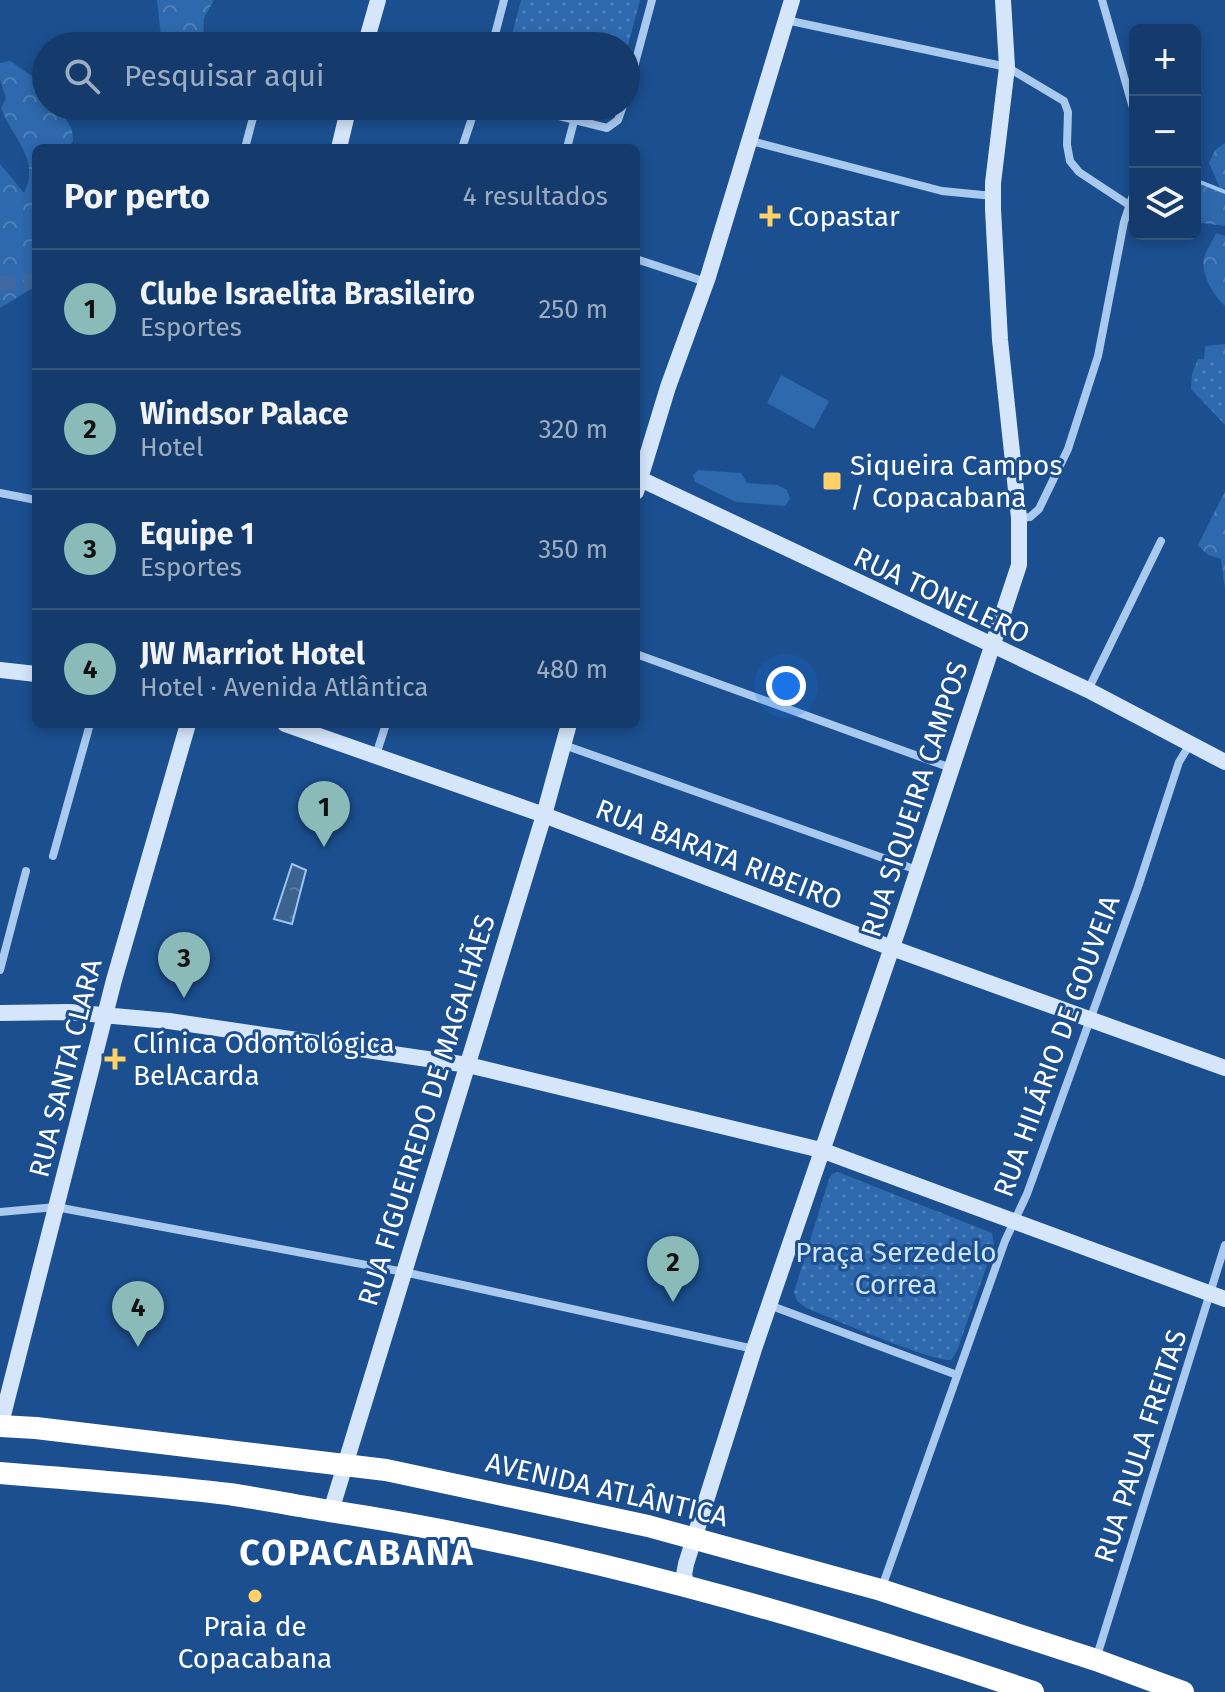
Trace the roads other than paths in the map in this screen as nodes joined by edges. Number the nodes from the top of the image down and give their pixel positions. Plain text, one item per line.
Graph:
1 (378, 0) edge
2 (504, 0) edge
3 (652, 0) edge
4 (792, 0) edge
5 (1003, 0) edge
6 (1102, 0) edge
7 (786, 20) junction
8 (369, 32) edge
9 (496, 32) edge
10 (640, 45) edge
11 (1007, 67) junction
12 (1130, 96) edge
13 (252, 120) edge
14 (346, 120) edge
15 (471, 120) edge
16 (570, 120) edge
17 (618, 120) edge
18 (574, 121) junction
19 (751, 141) junction
20 (246, 144) edge
21 (340, 144) edge
22 (463, 144) edge
23 (568, 144) edge
24 (993, 196) junction
25 (1129, 205) joint
26 (640, 260) edge
27 (706, 282) junction
28 (640, 474) edge
29 (640, 484) edge
30 (0, 493) edge
31 (32, 499) edge
32 (1019, 518) junction
33 (1161, 541) dead end
34 (992, 646) junction
35 (640, 655) edge
36 (0, 670) edge
37 (32, 674) edge
38 (1088, 690) junction
39 (89, 728) edge
40 (187, 728) edge
41 (297, 728) edge
42 (385, 728) edge
43 (568, 728) edge
44 (1190, 743) junction
45 (563, 745) junction
46 (376, 755) junction
47 (1225, 762) edge
48 (952, 768) junction
49 (544, 815) junction
50 (53, 856) dead end
51 (917, 870) junction
52 (26, 871) dead end
53 (892, 948) junction
54 (0, 970) edge
55 (0, 1013) edge
56 (105, 1015) junction
57 (1090, 1019) junction
58 (468, 1065) junction
59 (1225, 1068) edge
60 (821, 1150) junction
61 (56, 1207) junction
62 (0, 1212) edge
63 (1014, 1220) junction
64 (1225, 1245) edge
65 (404, 1272) junction
66 (1218, 1296) edge
67 (769, 1305) junction
68 (754, 1349) junction
69 (957, 1375) junction
70 (0, 1426) edge
71 (344, 1464) junction
72 (0, 1473) edge
73 (331, 1511) junction
74 (694, 1536) junction
75 (688, 1588) junction
76 (881, 1590) junction
77 (1096, 1660) junction
78 (1033, 1692) edge
79 (1183, 1692) edge

1 - 8 main road
2 - 9 street
3 - 10 street
4 - 7 main road
5 - 11 main road, RUA SIQUEIRA CAMPOS
6 - 12 street
7 - 11 street
7 - 19 main road
11 - 24 main road, RUA SIQUEIRA CAMPOS
11 - 25 street
13 - 20 street
14 - 21 main road
15 - 22 street
16 - 18 street
17 - 18 street
18 - 23 street
19 - 24 street
19 - 27 main road
24 - 32 main road, RUA SIQUEIRA CAMPOS
25 - 32 street
26 - 27 street
27 - 28 main road
29 - 34 main road, RUA TONELERO
30 - 31 street
32 - 34 main road, RUA SIQUEIRA CAMPOS
33 - 38 street
34 - 38 main road, RUA TONELERO
34 - 48 main road, RUA SIQUEIRA CAMPOS
35 - 48 street
36 - 37 main road
38 - 44 main road, RUA TONELERO
39 - 50 street
40 - 56 main road, RUA SANTA CLARA
41 - 46 main road, RUA BARATA RIBEIRO
42 - 46 street
43 - 45 main road, RUA FIGUEIREDO DE MAGALHÃES
44 - 47 main road, RUA TONELERO
44 - 57 street, RUA HILÁRIO DE GOUVEIA
45 - 49 main road, RUA FIGUEIREDO DE MAGALHÃES
45 - 51 street
46 - 49 main road, RUA BARATA RIBEIRO
48 - 51 main road, RUA SIQUEIRA CAMPOS
49 - 53 main road, RUA BARATA RIBEIRO
49 - 58 main road, RUA FIGUEIREDO DE MAGALHÃES
51 - 53 main road, RUA SIQUEIRA CAMPOS
52 - 54 street
53 - 57 main road, RUA BARATA RIBEIRO
53 - 60 main road, RUA SIQUEIRA CAMPOS
55 - 56 main road
56 - 58 main road
56 - 61 main road, RUA SANTA CLARA
57 - 59 main road, RUA BARATA RIBEIRO
57 - 63 street, RUA HILÁRIO DE GOUVEIA
58 - 60 main road
58 - 65 main road, RUA FIGUEIREDO DE MAGALHÃES
60 - 63 main road
60 - 67 main road, RUA SIQUEIRA CAMPOS
61 - 62 street
61 - 65 street
61 - 70 main road, RUA SANTA CLARA
63 - 66 main road
63 - 69 street, RUA HILÁRIO DE GOUVEIA
64 - 66 street, RUA PAULA FREITAS
65 - 68 street
65 - 71 main road, RUA FIGUEIREDO DE MAGALHÃES
66 - 77 street, RUA PAULA FREITAS
67 - 68 main road, RUA SIQUEIRA CAMPOS
67 - 69 street
68 - 74 main road, RUA SIQUEIRA CAMPOS
69 - 76 street, RUA HILÁRIO DE GOUVEIA
70 - 71 highway, AVENIDA ATLÂNTICA
71 - 73 main road, RUA FIGUEIREDO DE MAGALHÃES
71 - 74 highway, AVENIDA ATLÂNTICA
72 - 73 highway
73 - 75 highway
74 - 75 main road, RUA SIQUEIRA CAMPOS
74 - 76 highway, AVENIDA ATLÂNTICA
75 - 78 highway
76 - 77 highway, AVENIDA ATLÂNTICA
77 - 79 highway, AVENIDA ATLÂNTICA

